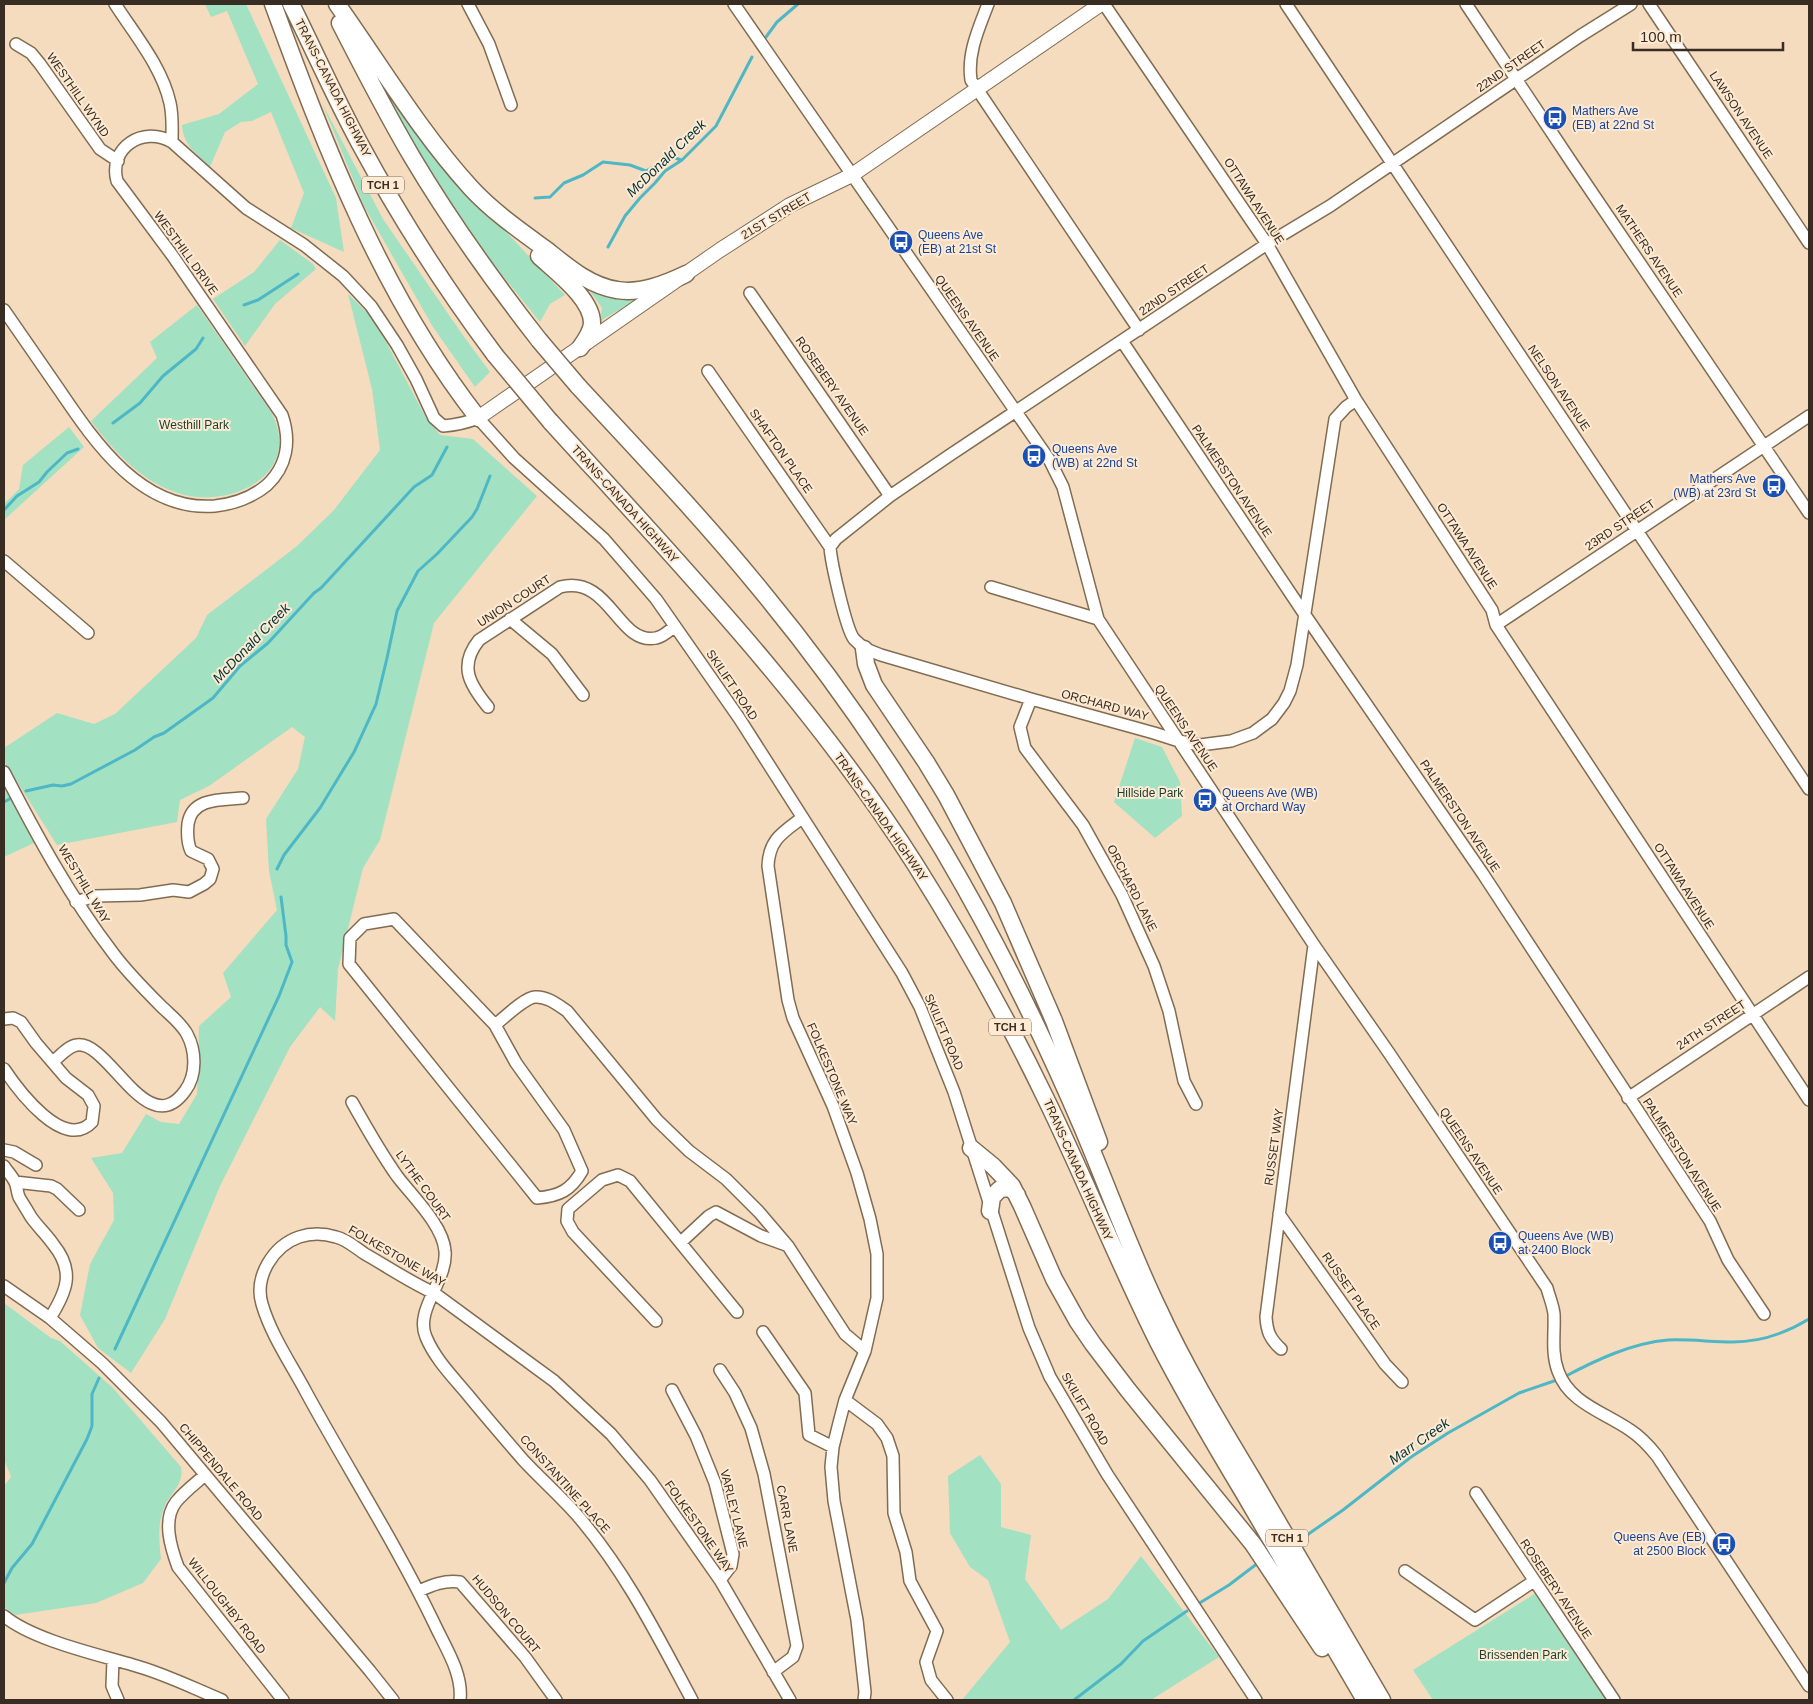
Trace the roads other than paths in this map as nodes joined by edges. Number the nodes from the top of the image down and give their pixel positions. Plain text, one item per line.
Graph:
1 (115, 4) edge
2 (273, 4) edge
3 (291, 4) edge
4 (330, 4) edge
5 (337, 4) edge
6 (468, 4) edge
7 (734, 4) edge
8 (988, 4) edge
9 (1103, 4) edge
10 (1286, 4) edge
11 (1466, 4) edge
12 (1631, 4) edge
13 (1649, 4) edge
14 (16, 44) dead end
15 (1517, 78) junction
16 (977, 88) junction
17 (511, 105) dead end
18 (172, 142) junction
19 (118, 161) junction
20 (1392, 164) junction
21 (852, 174) junction
22 (473, 190) junction
23 (1809, 243) edge
24 (1266, 244) junction
25 (686, 274) junction
26 (750, 293) dead end
27 (4, 310) edge
28 (1139, 330) junction
29 (1122, 341) junction
30 (580, 348) junction
31 (708, 371) dead end
32 (1356, 400) junction
33 (1015, 412) junction
34 (1809, 416) edge
35 (478, 418) junction
36 (1765, 446) junction
37 (890, 496) junction
38 (1809, 513) edge
39 (1638, 530) junction
40 (830, 547) junction
41 (4, 562) edge
42 (991, 587) dead end
43 (1305, 615) junction
44 (510, 619) junction
45 (1098, 619) junction
46 (1496, 625) junction
47 (675, 626) junction
48 (88, 633) dead end
49 (864, 649) junction
50 (583, 694) dead end
51 (1031, 699) junction
52 (488, 707) dead end
53 (1179, 741) junction
54 (4, 772) edge
55 (1809, 788) edge
56 (243, 798) dead end
57 (802, 818) junction
58 (76, 902) junction
59 (1314, 945) junction
60 (1809, 976) edge
61 (1752, 1015) junction
62 (4, 1019) edge
63 (495, 1025) junction
64 (53, 1062) junction
65 (4, 1069) edge
66 (1628, 1098) junction
67 (1809, 1100) edge
68 (352, 1102) dead end
69 (1196, 1104) dead end
70 (971, 1148) junction
71 (4, 1150) edge
72 (36, 1165) dead end
73 (4, 1166) edge
74 (15, 1182) junction
75 (1017, 1196) junction
76 (79, 1210) dead end
77 (990, 1211) junction
78 (1280, 1214) junction
79 (681, 1242) junction
80 (788, 1246) junction
81 (1142, 1273) junction
82 (4, 1286) edge
83 (434, 1293) junction
84 (737, 1312) dead end
85 (1764, 1314) dead end
86 (50, 1318) junction
87 (656, 1321) dead end
88 (764, 1332) dead end
89 (1281, 1348) dead end
90 (865, 1351) junction
91 (720, 1370) dead end
92 (1402, 1382) dead end
93 (672, 1390) dead end
94 (845, 1400) junction
95 (833, 1448) junction
96 (205, 1475) junction
97 (1476, 1492) dead end
98 (1405, 1571) dead end
99 (720, 1580) junction
100 (1534, 1581) junction
101 (418, 1591) junction
102 (4, 1616) edge
103 (113, 1660) junction
104 (773, 1672) junction
105 (1809, 1686) edge
106 (118, 1700) edge
107 (222, 1700) edge
108 (283, 1700) edge
109 (393, 1700) edge
110 (460, 1700) edge
111 (556, 1700) edge
112 (692, 1700) edge
113 (790, 1700) edge
114 (864, 1700) edge
115 (947, 1700) edge
116 (1256, 1700) edge
117 (1355, 1700) edge
118 (1365, 1700) edge
119 (1382, 1700) edge
120 (1614, 1700) edge

1 - 18 street
2 - 35 highway
3 - 118 highway, TRANS-CANADA HIGHWAY / TCH 1, bridge
4 - 81 highway, TRANS-CANADA HIGHWAY / TCH 1, bridge
5 - 22 highway
6 - 17 street
7 - 21 street, QUEENS AVENUE
8 - 16 street
9 - 16 main road, 21ST STREET
9 - 24 street, OTTAWA AVENUE
10 - 20 street, NELSON AVENUE
11 - 15 street, MATHERS AVENUE
12 - 15 street, 22ND STREET
13 - 23 street, LAWSON AVENUE
14 - 19 street, WESTHILL WYND
15 - 20 street, 22ND STREET
15 - 36 street, MATHERS AVENUE
16 - 21 main road, 21ST STREET
16 - 28 street
18 - 19 street
18 - 35 street
19 - 27 street, WESTHILL DRIVE
20 - 24 street, 22ND STREET
20 - 39 street, NELSON AVENUE
21 - 25 main road, 21ST STREET
21 - 33 street, QUEENS AVENUE
22 - 25 highway
22 - 30 highway
24 - 28 street, 22ND STREET
24 - 32 street, OTTAWA AVENUE
25 - 30 main road, 21ST STREET
26 - 37 street, ROSEBERY AVENUE
28 - 29 street, 22ND STREET
29 - 33 street, 22ND STREET
29 - 43 street, PALMERSTON AVENUE
30 - 35 main road, 21ST STREET
31 - 40 street, SHAFTON PLACE
32 - 43 street, ORCHARD WAY
32 - 46 street, OTTAWA AVENUE
33 - 37 street, 22ND STREET
33 - 45 street, QUEENS AVENUE
34 - 36 street, 23RD STREET
35 - 47 street, SKILIFT ROAD
36 - 38 street, MATHERS AVENUE
36 - 39 street, 23RD STREET
37 - 40 street, 22ND STREET
39 - 46 street, 23RD STREET
39 - 55 street, NELSON AVENUE
40 - 49 street
41 - 48 street
42 - 45 street
43 - 53 street, ORCHARD WAY
43 - 66 street, PALMERSTON AVENUE
44 - 47 street, UNION COURT
44 - 50 street
44 - 52 street, UNION COURT
45 - 53 street, QUEENS AVENUE
46 - 61 street, OTTAWA AVENUE
47 - 57 street, SKILIFT ROAD
49 - 51 street, ORCHARD WAY
49 - 81 highway
51 - 53 street, ORCHARD WAY
51 - 69 street, ORCHARD LANE
53 - 59 street, QUEENS AVENUE
54 - 58 street, WESTHILL WAY
56 - 58 street
57 - 70 street, SKILIFT ROAD
57 - 90 street, FOLKESTONE WAY
58 - 64 street, WESTHILL WAY
59 - 78 street, RUSSET WAY
59 - 105 street, QUEENS AVENUE
60 - 61 street, 24TH STREET
61 - 66 street, 24TH STREET
61 - 67 street, OTTAWA AVENUE
62 - 64 street
63 - 63 street
63 - 80 street
64 - 65 street
66 - 85 street, PALMERSTON AVENUE
68 - 83 street, LYTHE COURT
70 - 75 highway
70 - 77 street, SKILIFT ROAD
71 - 72 street
73 - 74 street
74 - 76 street
74 - 86 street
75 - 77 highway
75 - 117 highway
77 - 116 street, SKILIFT ROAD
78 - 89 street, RUSSET WAY
78 - 92 street, RUSSET PLACE
79 - 80 street
79 - 84 street
79 - 87 street
80 - 90 street
81 - 119 highway, TRANS-CANADA HIGHWAY / TCH 1
82 - 86 street, CHIPPENDALE ROAD
83 - 99 street, FOLKESTONE WAY
83 - 101 street, FOLKESTONE WAY
83 - 112 street, CONSTANTINE PLACE
86 - 96 street, CHIPPENDALE ROAD
88 - 95 street
90 - 94 street, FOLKESTONE WAY
91 - 104 street, CARR LANE
93 - 99 street, VARLEY LANE
94 - 95 street, FOLKESTONE WAY
94 - 115 street
95 - 114 street, FOLKESTONE WAY
96 - 108 street, WILLOUGHBY ROAD
96 - 109 street, CHIPPENDALE ROAD
97 - 100 street, ROSEBERY AVENUE
98 - 100 street
99 - 104 street, FOLKESTONE WAY
100 - 120 street, ROSEBERY AVENUE
101 - 110 street, FOLKESTONE WAY
101 - 111 street, HUDSON COURT
102 - 103 street
103 - 106 street
103 - 107 street
104 - 113 street, FOLKESTONE WAY

